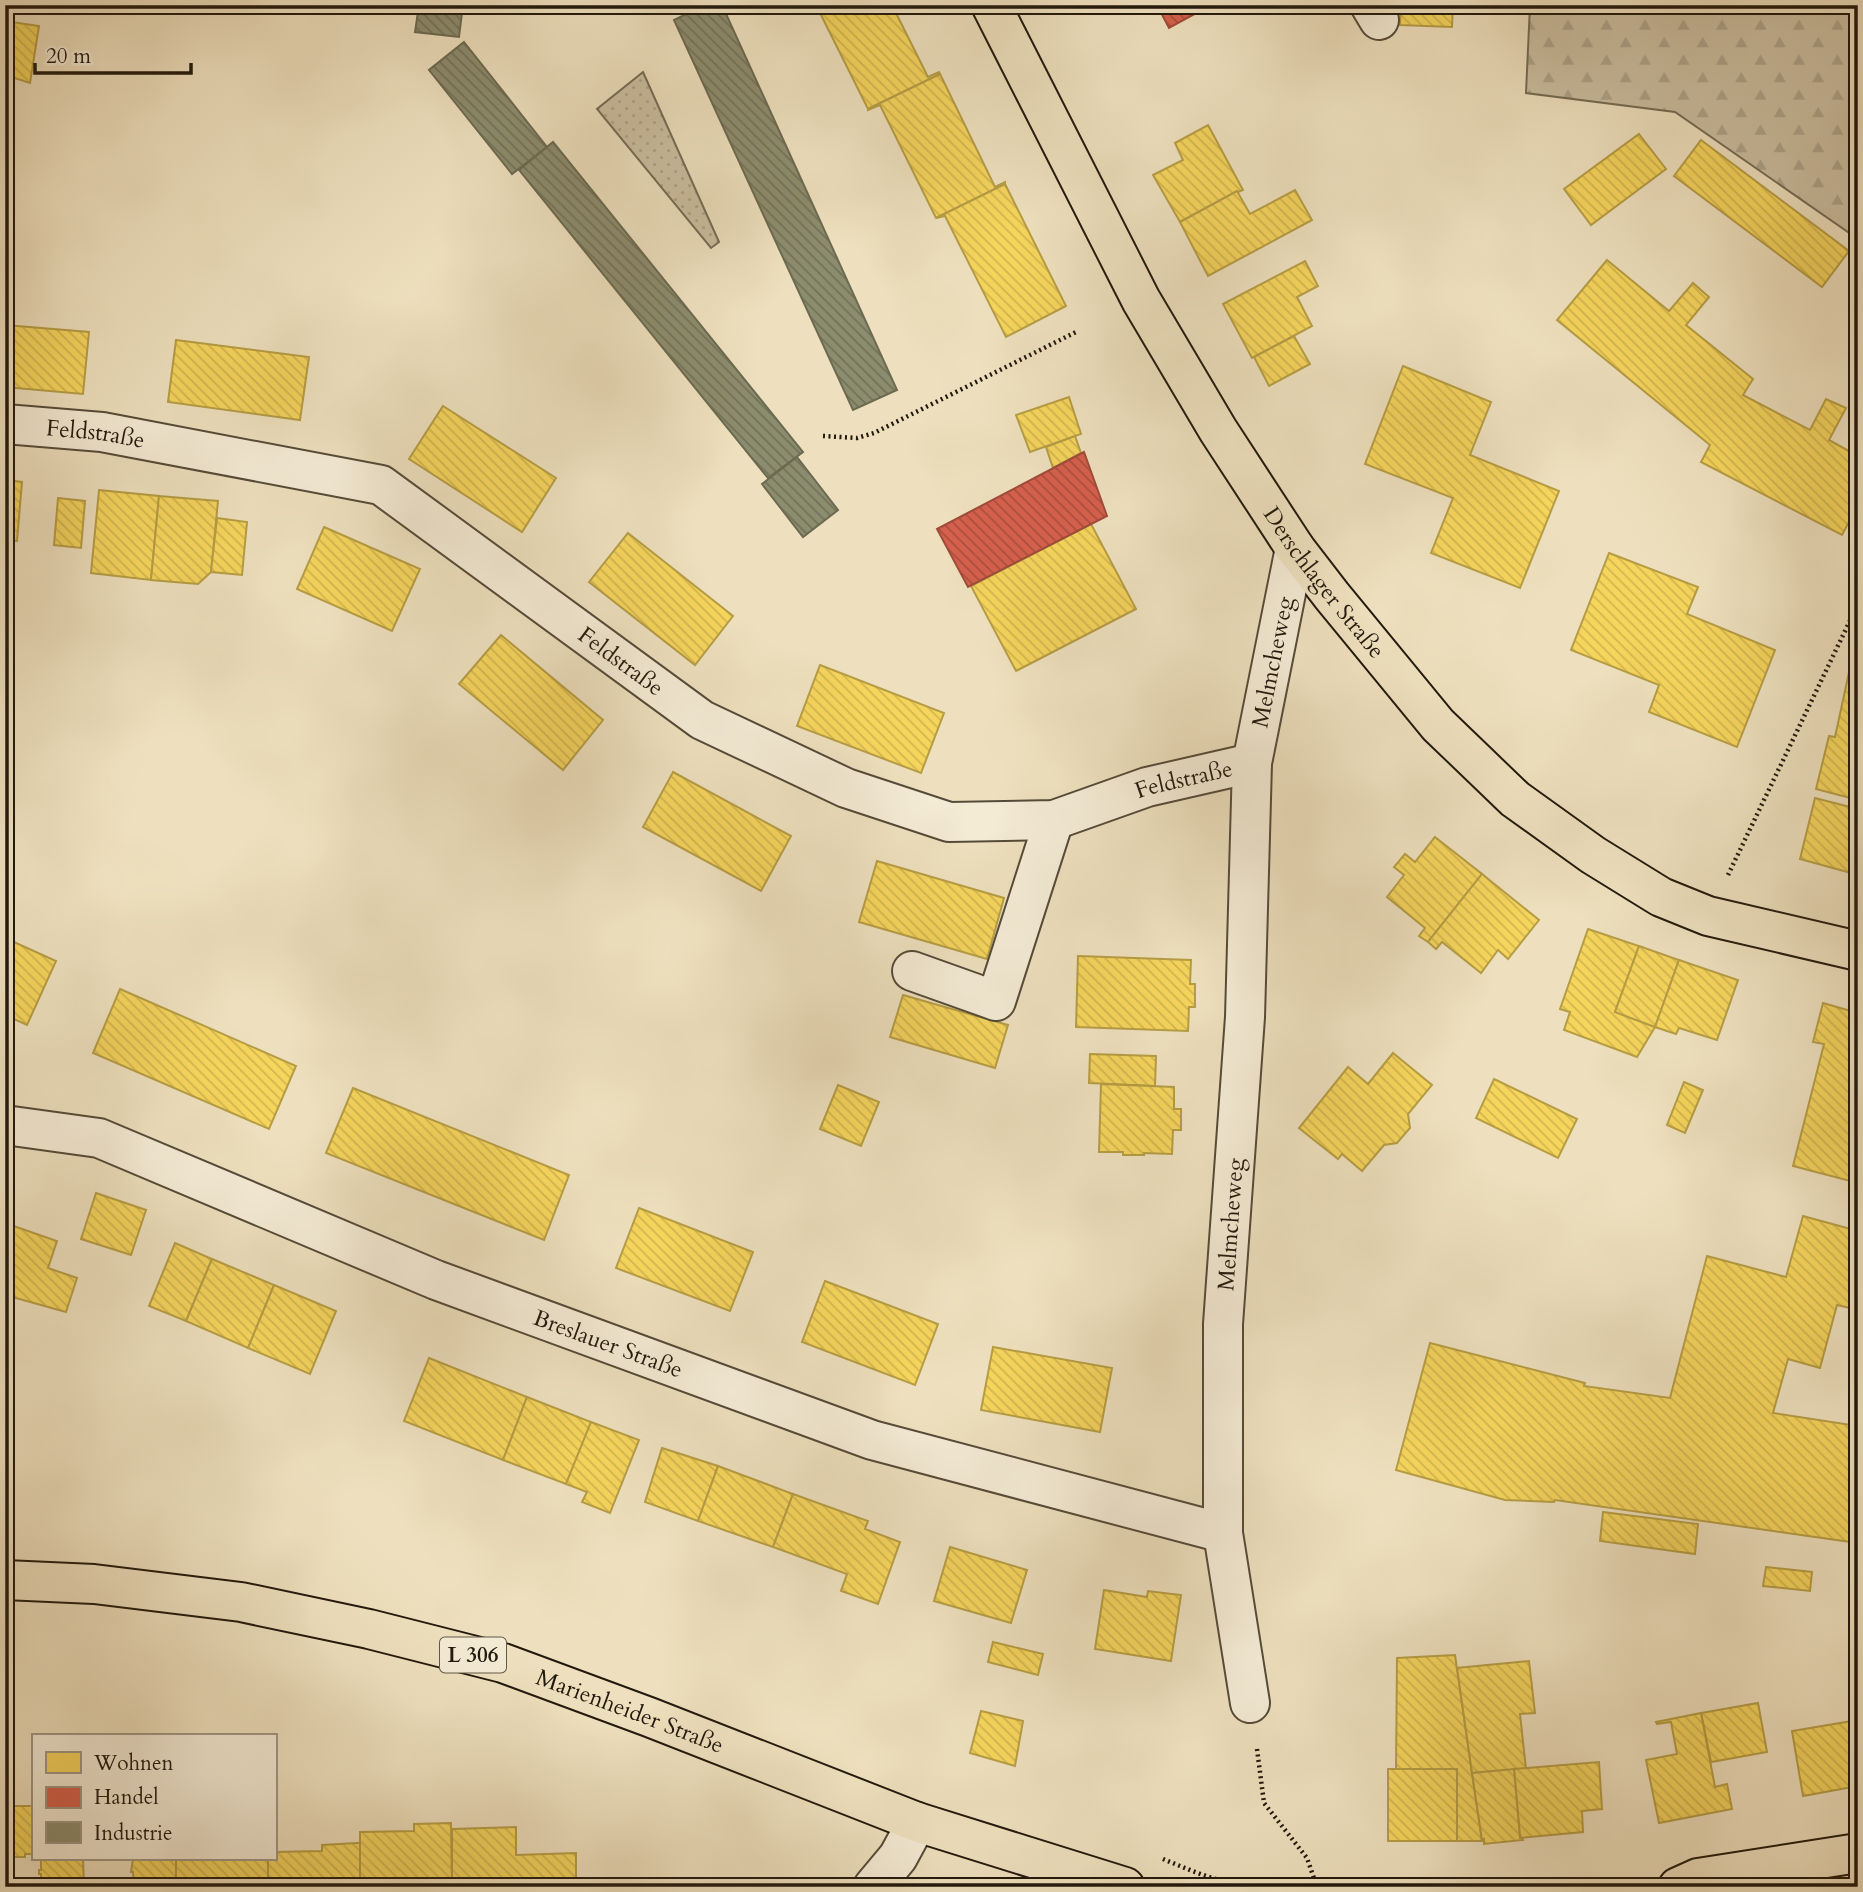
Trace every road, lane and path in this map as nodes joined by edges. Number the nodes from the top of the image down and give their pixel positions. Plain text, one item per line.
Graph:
1 (991, 5) edge
2 (1076, 331) dead end
3 (5, 424) edge
4 (823, 436) dead end
5 (1296, 548) junction
6 (1858, 604) edge
7 (1252, 763) junction
8 (1054, 820) junction
9 (1708, 916) junction
10 (1858, 951) edge
11 (912, 971) dead end
12 (5, 1125) edge
13 (1223, 1533) junction
14 (5, 1580) edge
15 (1250, 1703) joint
16 (917, 1822) junction
17 (1840, 1855) edge
18 (873, 1887) edge
19 (1046, 1887) edge
20 (1125, 1887) edge
21 (1317, 1887) edge
22 (1678, 1887) edge
23 (1771, 1887) edge

1 - 5 main road, Derschlager Straße
2 - 4 path
3 - 8 street, Feldstraße
5 - 7 street, Melmcheweg
5 - 9 main road, Derschlager Straße
6 - 9 path
7 - 8 street, Feldstraße
7 - 13 street, Melmcheweg
8 - 11 street
9 - 10 main road, Derschlager Straße
12 - 13 street, Breslauer Straße
13 - 15 street, Melmcheweg
14 - 16 main road, Marienheider Straße / L 306
15 - 21 path
16 - 18 street
16 - 19 main road, Marienheider Straße / L 306
16 - 20 main road, Marienheider Straße / L 306
17 - 22 main road
17 - 23 main road

